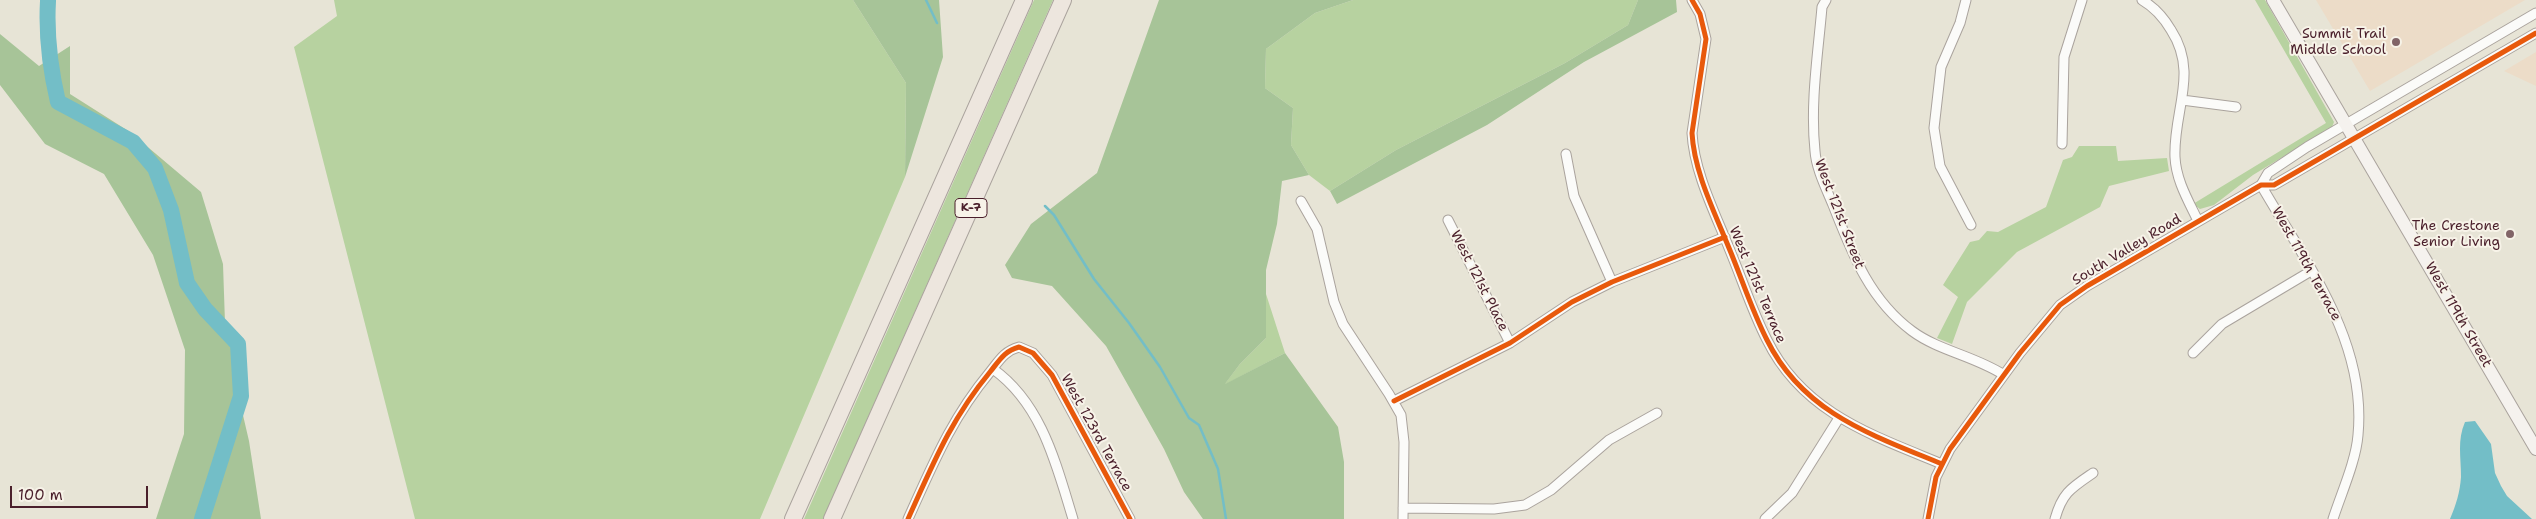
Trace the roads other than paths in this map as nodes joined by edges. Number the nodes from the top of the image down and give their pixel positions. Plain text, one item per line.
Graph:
1 (1024, 0) edge
2 (1063, 0) edge
3 (1692, 0) edge
4 (1966, 0) edge
5 (2082, 0) edge
6 (2142, 0) edge
7 (2273, 0) edge
8 (1824, 3) edge
9 (2536, 13) edge
10 (2536, 33) edge
11 (2182, 100) junction
12 (2236, 107) dead end
13 (2346, 124) junction
14 (2355, 138) junction
15 (2062, 144) dead end
16 (1566, 154) dead end
17 (2261, 185) junction
18 (1301, 201) dead end
19 (1448, 220) dead end
20 (2198, 221) junction
21 (1971, 225) dead end
22 (1724, 237) junction
23 (2311, 271) junction
24 (1612, 282) junction
25 (1510, 343) junction
26 (2193, 353) dead end
27 (993, 369) junction
28 (2004, 375) junction
29 (1394, 401) junction
30 (1657, 413) dead end
31 (1839, 418) junction
32 (2536, 449) edge
33 (1942, 464) junction
34 (2093, 473) dead end
35 (1403, 508) junction
36 (793, 519) edge
37 (832, 519) edge
38 (908, 519) edge
39 (1073, 519) edge
40 (1130, 519) edge
41 (1403, 519) edge
42 (1765, 519) edge
43 (1928, 519) edge
44 (2055, 519) edge
45 (2333, 519) edge

1 - 36 highway, K-7
2 - 37 highway, K-7
3 - 22 street, West 121st Terrace
4 - 21 street
5 - 15 street
6 - 11 street
7 - 13 main road, West 119th Street
8 - 28 street, West 121st Street
9 - 13 street, South Valley Road
10 - 14 street, South Valley Road
11 - 12 street
11 - 20 street
13 - 14 main road, West 119th Street
13 - 17 street, South Valley Road
14 - 17 street, South Valley Road
14 - 32 main road, West 119th Street
16 - 24 street
17 - 20 street, South Valley Road
17 - 23 street, West 119th Terrace
18 - 29 street
19 - 25 street, West 121st Place
20 - 28 street, South Valley Road
22 - 24 street
22 - 31 street, West 121st Terrace
23 - 26 street
23 - 45 street, West 119th Terrace
24 - 25 street
25 - 29 street
27 - 38 street
27 - 39 street
27 - 40 street, West 123rd Terrace
28 - 33 street, South Valley Road
29 - 35 street
30 - 35 street
31 - 33 street, West 121st Terrace
31 - 42 street
33 - 43 street
34 - 44 street
35 - 41 street

